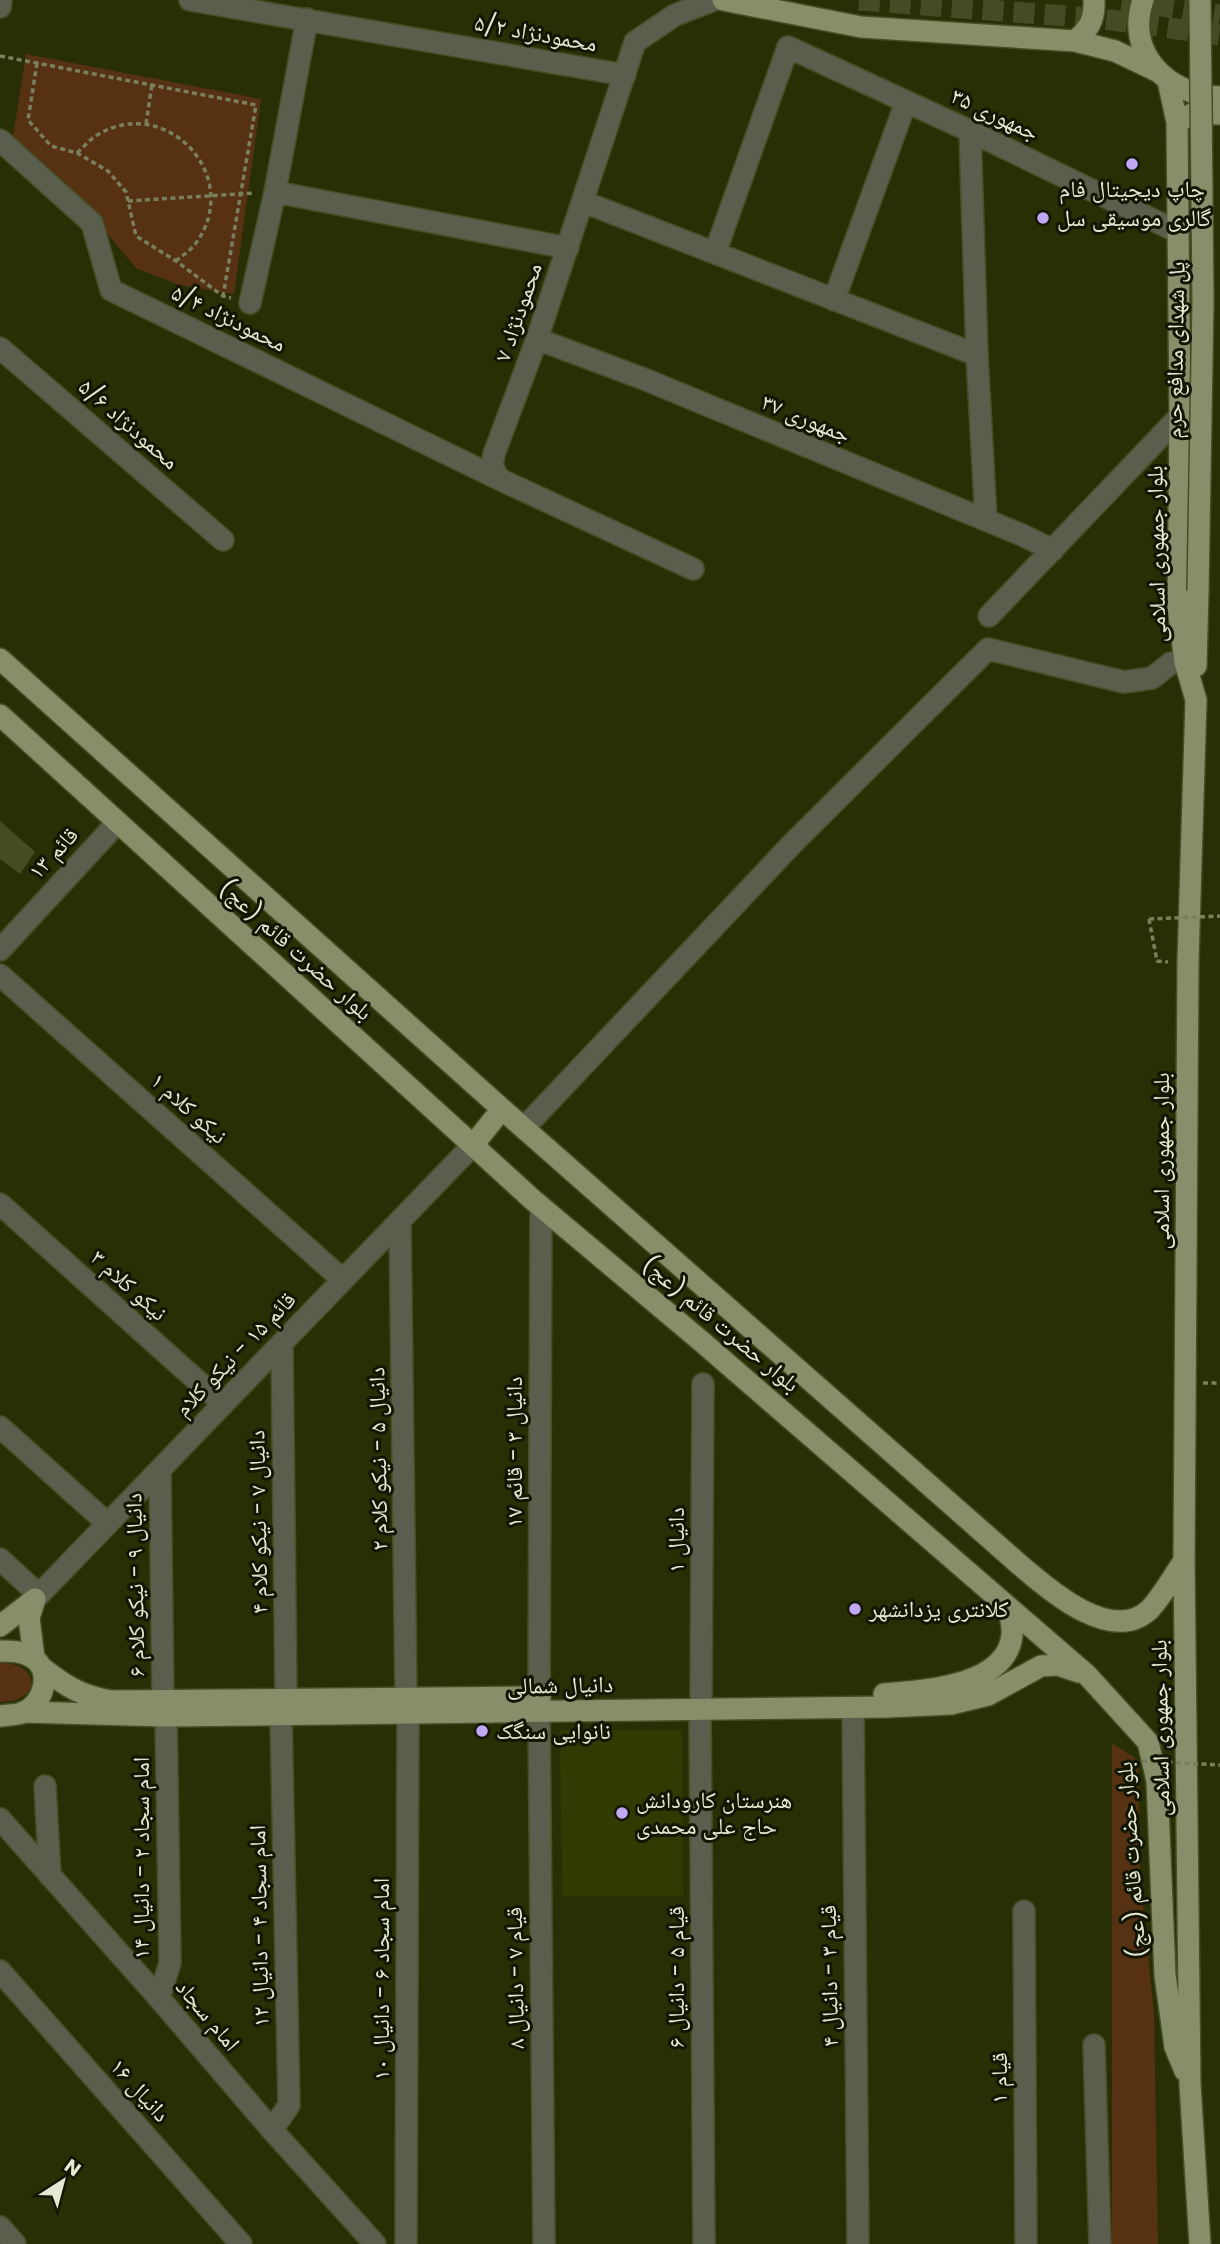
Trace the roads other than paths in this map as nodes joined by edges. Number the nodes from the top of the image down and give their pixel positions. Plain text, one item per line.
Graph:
1 (1, 0) edge
2 (190, 0) edge
3 (714, 0) edge
4 (723, 0) edge
5 (1094, 0) edge
6 (1143, 0) edge
7 (1200, 0) edge
8 (0, 7) edge
9 (307, 19) junction
10 (1074, 41) junction
11 (625, 75) junction
12 (1163, 76) junction
13 (1220, 97) edge
14 (906, 102) junction
15 (1220, 114) edge
16 (1177, 122) junction
17 (970, 131) junction
18 (0, 140) edge
19 (275, 192) junction
20 (584, 202) junction
21 (1178, 232) junction
22 (568, 248) junction
23 (715, 254) junction
24 (834, 300) junction
25 (250, 303) road end
26 (537, 339) junction
27 (0, 348) edge
28 (977, 355) junction
29 (1180, 416) junction
30 (499, 478) junction
31 (986, 520) junction
32 (223, 540) dead end
33 (1053, 550) junction
34 (693, 569) dead end
35 (989, 616) dead end
36 (0, 659) edge
37 (1185, 662) junction
38 (1195, 700) junction
39 (0, 715) edge
40 (117, 823) junction
41 (0, 950) edge
42 (0, 975) edge
43 (502, 1109) junction
44 (524, 1128) junction
45 (474, 1145) junction
46 (0, 1204) edge
47 (541, 1207) junction
48 (400, 1221) junction
49 (343, 1280) junction
50 (282, 1343) junction
51 (703, 1384) dead end
52 (223, 1404) junction
53 (0, 1427) edge
54 (160, 1470) junction
55 (107, 1523) junction
56 (0, 1559) edge
57 (1184, 1561) junction
58 (37, 1597) junction
59 (1009, 1608) junction
60 (0, 1626) edge
61 (0, 1651) edge
62 (37, 1663) junction
63 (1087, 1675) junction
64 (929, 1697) junction
65 (701, 1703) junction
66 (539, 1704) junction
67 (407, 1706) junction
68 (284, 1707) junction
69 (164, 1708) junction
70 (853, 1708) junction
71 (23, 1712) junction
72 (0, 1716) edge
73 (45, 1786) dead end
74 (0, 1819) edge
75 (50, 1876) junction
76 (1024, 1911) dead end
77 (0, 1971) edge
78 (159, 1998) junction
79 (1094, 2045) dead end
80 (1190, 2084) junction
81 (272, 2130) junction
82 (0, 2227) edge
83 (15, 2244) edge
84 (240, 2244) edge
85 (375, 2244) edge
86 (406, 2244) edge
87 (544, 2244) edge
88 (704, 2244) edge
89 (858, 2244) edge
90 (1026, 2244) edge
91 (1100, 2244) edge
92 (1200, 2244) edge

1 - 8 street
2 - 9 street, محمودنژاد ۵/۲
3 - 11 street, محمودنژاد ۷
4 - 10 main road
5 - 10 main road
6 - 12 main road, بلوار جمهوری اسلامی
7 - 38 main road, پل شهدای مدافع حرم, bridge
9 - 11 street, محمودنژاد ۵/۲
9 - 19 street
10 - 12 main road
11 - 20 street, محمودنژاد ۷
12 - 13 main road
12 - 16 main road, بلوار جمهوری اسلامی
14 - 17 street, جمهوری ۳۵
14 - 23 street, جمهوری ۳۵
14 - 24 street
15 - 16 main road
16 - 21 main road, بلوار جمهوری اسلامی
17 - 21 street, جمهوری ۳۵
17 - 28 street
18 - 30 street, محمودنژاد ۵/۴
19 - 22 street
19 - 25 street
20 - 22 street, محمودنژاد ۷
20 - 23 street
21 - 29 main road, بلوار جمهوری اسلامی
22 - 26 street, محمودنژاد ۷
23 - 24 street
24 - 28 street
26 - 30 street, محمودنژاد ۷
26 - 31 street, جمهوری ۳۷
27 - 32 street, محمودنژاد ۵/۶
28 - 31 street
29 - 33 street
29 - 37 main road, بلوار جمهوری اسلامی
30 - 34 street
31 - 33 street, جمهوری ۳۷
33 - 35 street
36 - 43 main road, بلوار حضرت قائم (عج)
37 - 38 main road, بلوار جمهوری اسلامی
37 - 44 street
38 - 57 main road, بلوار جمهوری اسلامی
39 - 40 main road, بلوار حضرت قائم (عج)
40 - 41 street, قائم ۱۳
40 - 45 main road, بلوار حضرت قائم (عج)
42 - 49 street, نیکو کلام ۱
43 - 44 main road, بلوار حضرت قائم (عج)
43 - 45 main road
44 - 57 main road, بلوار حضرت قائم (عج)
45 - 47 main road, بلوار حضرت قائم (عج)
45 - 48 street, قائم ۱۵ - نیکو کلام
46 - 52 street, نیکو کلام ۳
47 - 59 main road, بلوار حضرت قائم (عج)
47 - 66 street, دانیال ۳ - قائم ۱۷
48 - 49 street, قائم ۱۵ - نیکو کلام
48 - 67 street, دانیال ۵ - نیکو کلام ۲
49 - 50 street, قائم ۱۵ - نیکو کلام
50 - 52 street, قائم ۱۵ - نیکو کلام
50 - 68 street, دانیال ۷ - نیکو کلام ۴
51 - 65 street, دانیال ۱
52 - 54 street, قائم ۱۵ - نیکو کلام
53 - 55 street
54 - 55 street, قائم ۱۵ - نیکو کلام
54 - 69 street, دانیال ۹ - نیکو کلام ۶
55 - 58 street, قائم ۱۵ - نیکو کلام
56 - 58 street
57 - 80 main road, بلوار جمهوری اسلامی
58 - 60 main road
58 - 62 main road
59 - 63 main road, بلوار حضرت قائم (عج)
59 - 64 main road, دانیال شمالی
61 - 62 main road
62 - 69 main road, دانیال شمالی
62 - 71 main road
63 - 64 main road, دانیال شمالی
63 - 80 main road, بلوار حضرت قائم (عج)
64 - 65 main road, دانیال شمالی
64 - 70 main road, دانیال شمالی
65 - 66 main road, دانیال شمالی
65 - 70 main road, دانیال شمالی
65 - 88 street, قیام ۵ - دانیال ۶
66 - 67 main road, دانیال شمالی
66 - 87 street, قیام ۷ - دانیال ۸
67 - 68 main road, دانیال شمالی
67 - 86 street, امام سجاد ۶ - دانیال ۱۰
68 - 69 main road, دانیال شمالی
68 - 81 street, امام سجاد ۴ - دانیال ۱۲
69 - 71 main road, دانیال شمالی
69 - 78 street, امام سجاد ۲ - دانیال ۱۴
70 - 89 street, قیام ۳ - دانیال ۴
71 - 72 main road, دانیال شمالی
73 - 75 street
74 - 75 street, امام سجاد
75 - 78 street, امام سجاد
76 - 90 street, قیام ۱
77 - 84 street, دانیال ۱۶
78 - 81 street, امام سجاد
79 - 91 street
80 - 92 main road, بلوار جمهوری اسلامی
81 - 85 street, امام سجاد
82 - 83 street

